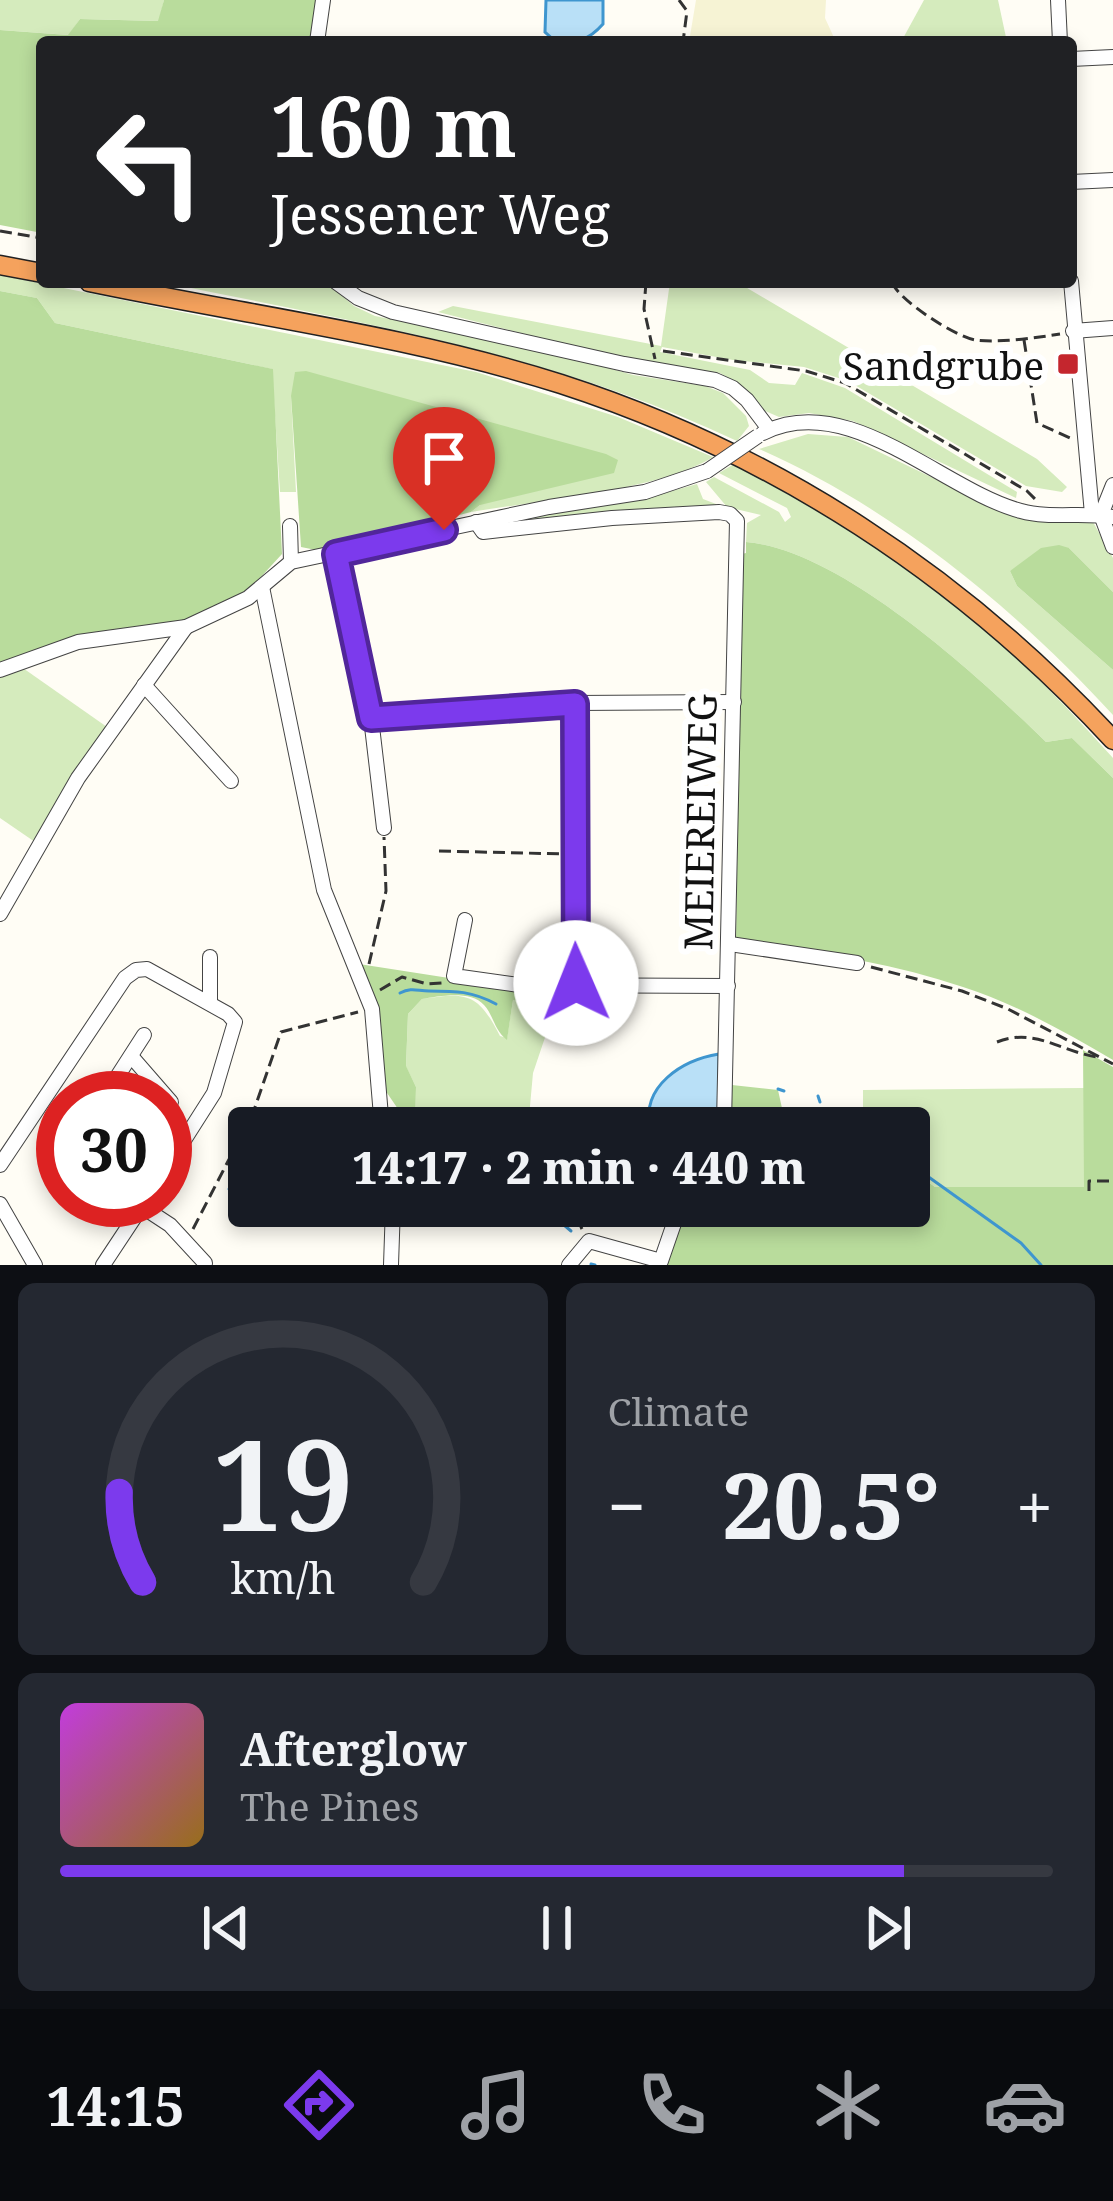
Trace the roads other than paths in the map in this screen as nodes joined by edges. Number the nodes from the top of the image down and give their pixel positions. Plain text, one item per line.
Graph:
1 (323, 0) edge
2 (1058, 0) edge
3 (318, 36) edge
4 (1060, 36) edge
5 (1113, 57) edge
6 (1077, 59) edge
7 (1113, 180) edge
8 (1077, 182) edge
9 (0, 265) edge
10 (36, 272) edge
11 (120, 288) edge
12 (345, 288) edge
13 (1071, 288) edge
14 (1113, 328) edge
15 (1073, 331) junction
16 (764, 433) junction
17 (1113, 485) edge
18 (1102, 515) edge
19 (476, 522) junction
20 (290, 526) dead end
21 (1113, 547) edge
22 (336, 554) junction
23 (291, 562) junction
24 (262, 586) junction
25 (186, 627) junction
26 (0, 670) edge
27 (144, 685) junction
28 (734, 702) junction
29 (575, 704) junction
30 (371, 718) junction
31 (1113, 740) edge
32 (231, 782) dead end
33 (384, 827) road end
34 (0, 914) edge
35 (465, 920) dead end
36 (730, 944) junction
37 (210, 957) dead end
38 (857, 963) road end
39 (576, 983) junction
40 (728, 986) junction
41 (210, 1003) junction
42 (144, 1035) dead end
43 (131, 1056) junction
44 (121, 1071) edge
45 (143, 1071) edge
46 (380, 1107) edge
47 (724, 1107) edge
48 (194, 1127) joint
49 (192, 1130) edge
50 (0, 1165) edge
51 (0, 1204) edge
52 (128, 1227) edge
53 (171, 1227) edge
54 (392, 1227) edge
55 (673, 1227) edge
56 (205, 1263) edge
57 (35, 1265) edge
58 (103, 1265) edge
59 (391, 1265) edge
60 (569, 1265) edge

1 - 3 street
2 - 4 street
5 - 6 street
7 - 8 street
9 - 10 highway
11 - 31 highway
12 - 16 street
13 - 15 street
14 - 15 street
15 - 18 street
16 - 18 street
16 - 19 street, bridge
17 - 18 street
18 - 21 street
19 - 22 street
19 - 28 street, MEIEREIWEG
20 - 23 street
22 - 23 street
22 - 30 street
23 - 24 street
24 - 25 street
24 - 46 street
25 - 26 street
25 - 27 street
27 - 32 street
27 - 34 street
28 - 29 street
28 - 36 street, MEIEREIWEG
29 - 30 street
29 - 39 street
30 - 33 street
35 - 39 street
36 - 38 street
36 - 40 street, MEIEREIWEG
37 - 41 street
39 - 40 street
40 - 47 street, MEIEREIWEG
41 - 48 street
41 - 50 street
42 - 43 street
43 - 44 street
43 - 45 street
48 - 49 street
51 - 57 street
52 - 58 street
53 - 56 street
54 - 59 street
55 - 60 street

